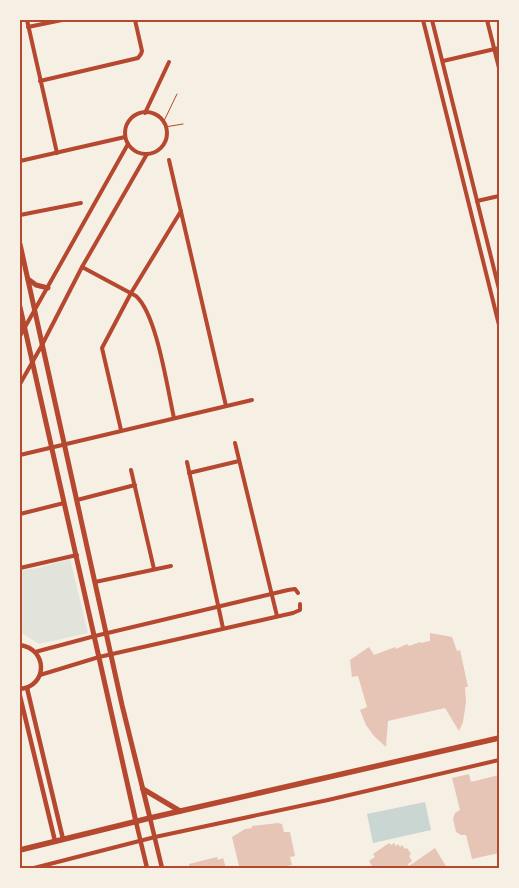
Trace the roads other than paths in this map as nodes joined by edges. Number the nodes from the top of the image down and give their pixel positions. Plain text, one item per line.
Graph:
1 (27, 20) edge
2 (62, 20) edge
3 (135, 20) edge
4 (423, 20) edge
5 (432, 20) edge
6 (487, 20) edge
7 (28, 28) junction
8 (497, 48) edge
9 (443, 61) junction
10 (169, 62) dead end
11 (499, 68) edge
12 (40, 81) junction
13 (145, 113) junction
14 (125, 137) junction
15 (128, 144) junction
16 (56, 153) junction
17 (147, 154) junction
18 (169, 160) dead end
19 (20, 161) edge
20 (499, 196) edge
21 (477, 201) junction
22 (81, 203) dead end
23 (181, 211) junction
24 (20, 216) edge
25 (20, 244) edge
26 (82, 267) junction
27 (28, 279) junction
28 (48, 288) junction
29 (499, 289) edge
30 (131, 293) junction
31 (20, 308) edge
32 (35, 310) junction
33 (499, 325) edge
34 (24, 328) junction
35 (20, 336) edge
36 (42, 345) junction
37 (33, 360) junction
38 (20, 384) edge
39 (252, 400) dead end
40 (226, 406) junction
41 (174, 418) junction
42 (121, 430) junction
43 (235, 443) dead end
44 (64, 444) junction
45 (51, 447) junction
46 (20, 455) edge
47 (238, 461) junction
48 (186, 462) dead end
49 (131, 470) dead end
50 (189, 473) junction
51 (135, 486) junction
52 (77, 500) junction
53 (64, 503) junction
54 (20, 514) edge
55 (77, 555) junction
56 (171, 566) dead end
57 (20, 568) edge
58 (154, 569) junction
59 (95, 582) junction
60 (298, 593) dead end
61 (272, 594) junction
62 (300, 604) dead end
63 (218, 607) junction
64 (277, 616) junction
65 (223, 628) junction
66 (106, 634) junction
67 (95, 636) junction
68 (20, 646) edge
69 (35, 652) junction
70 (111, 655) junction
71 (99, 657) junction
72 (40, 675) junction
73 (28, 688) junction
74 (20, 690) edge
75 (20, 696) edge
76 (122, 705) junction
77 (111, 708) junction
78 (499, 738) edge
79 (134, 755) junction
80 (122, 758) junction
81 (499, 760) edge
82 (143, 789) junction
83 (180, 811) junction
84 (150, 818) junction
85 (136, 822) junction
86 (155, 837) junction
87 (63, 839) junction
88 (141, 840) junction
89 (55, 841) junction
90 (20, 850) edge
91 (34, 868) edge
92 (147, 868) edge
93 (162, 868) edge

1 - 7 street
2 - 7 street
3 - 12 street
4 - 33 street
5 - 9 street
6 - 8 street
7 - 12 street
8 - 9 street
8 - 11 street
9 - 21 street
10 - 13 street
12 - 16 street
13 - 14 street
13 - 17 street
14 - 15 street
14 - 16 street
15 - 17 street
15 - 28 street
16 - 19 street
17 - 26 street
18 - 23 street
20 - 21 street
21 - 29 street
22 - 24 street
23 - 30 street
23 - 40 street
25 - 27 main road
26 - 30 street
26 - 36 street
27 - 28 main road
27 - 32 main road
28 - 32 street
30 - 41 street
30 - 42 street
31 - 34 main road
32 - 34 street
32 - 36 main road
34 - 35 street
34 - 37 main road
36 - 37 street
36 - 44 main road
37 - 38 street
37 - 45 main road
39 - 40 street
40 - 41 street
41 - 42 street
42 - 44 street
43 - 47 street
44 - 45 street
44 - 52 main road
45 - 46 street
45 - 53 main road
47 - 50 street
47 - 61 street
48 - 50 street
49 - 51 street
50 - 63 street
51 - 52 street
51 - 58 street
52 - 59 main road
53 - 54 street
53 - 55 main road
55 - 57 street
55 - 67 main road
56 - 58 street
58 - 59 street
59 - 66 main road
60 - 61 street
61 - 63 street
61 - 64 street
62 - 64 street
63 - 65 street
63 - 66 street
64 - 65 street
65 - 70 street
66 - 67 street
66 - 70 main road
67 - 69 street
67 - 71 main road
68 - 69 street
69 - 72 street
70 - 71 street
70 - 76 main road
71 - 72 street
71 - 77 main road
72 - 73 street
73 - 74 street
73 - 87 street
75 - 89 street
76 - 77 main road
76 - 79 main road
77 - 80 main road
78 - 83 main road
79 - 80 main road
79 - 82 main road
80 - 85 main road
81 - 86 street
82 - 83 main road
82 - 84 main road
83 - 84 main road
84 - 85 main road
84 - 86 street
85 - 87 main road
85 - 88 street
86 - 88 street
86 - 93 street
87 - 89 main road
88 - 91 street
88 - 92 street
89 - 90 main road

